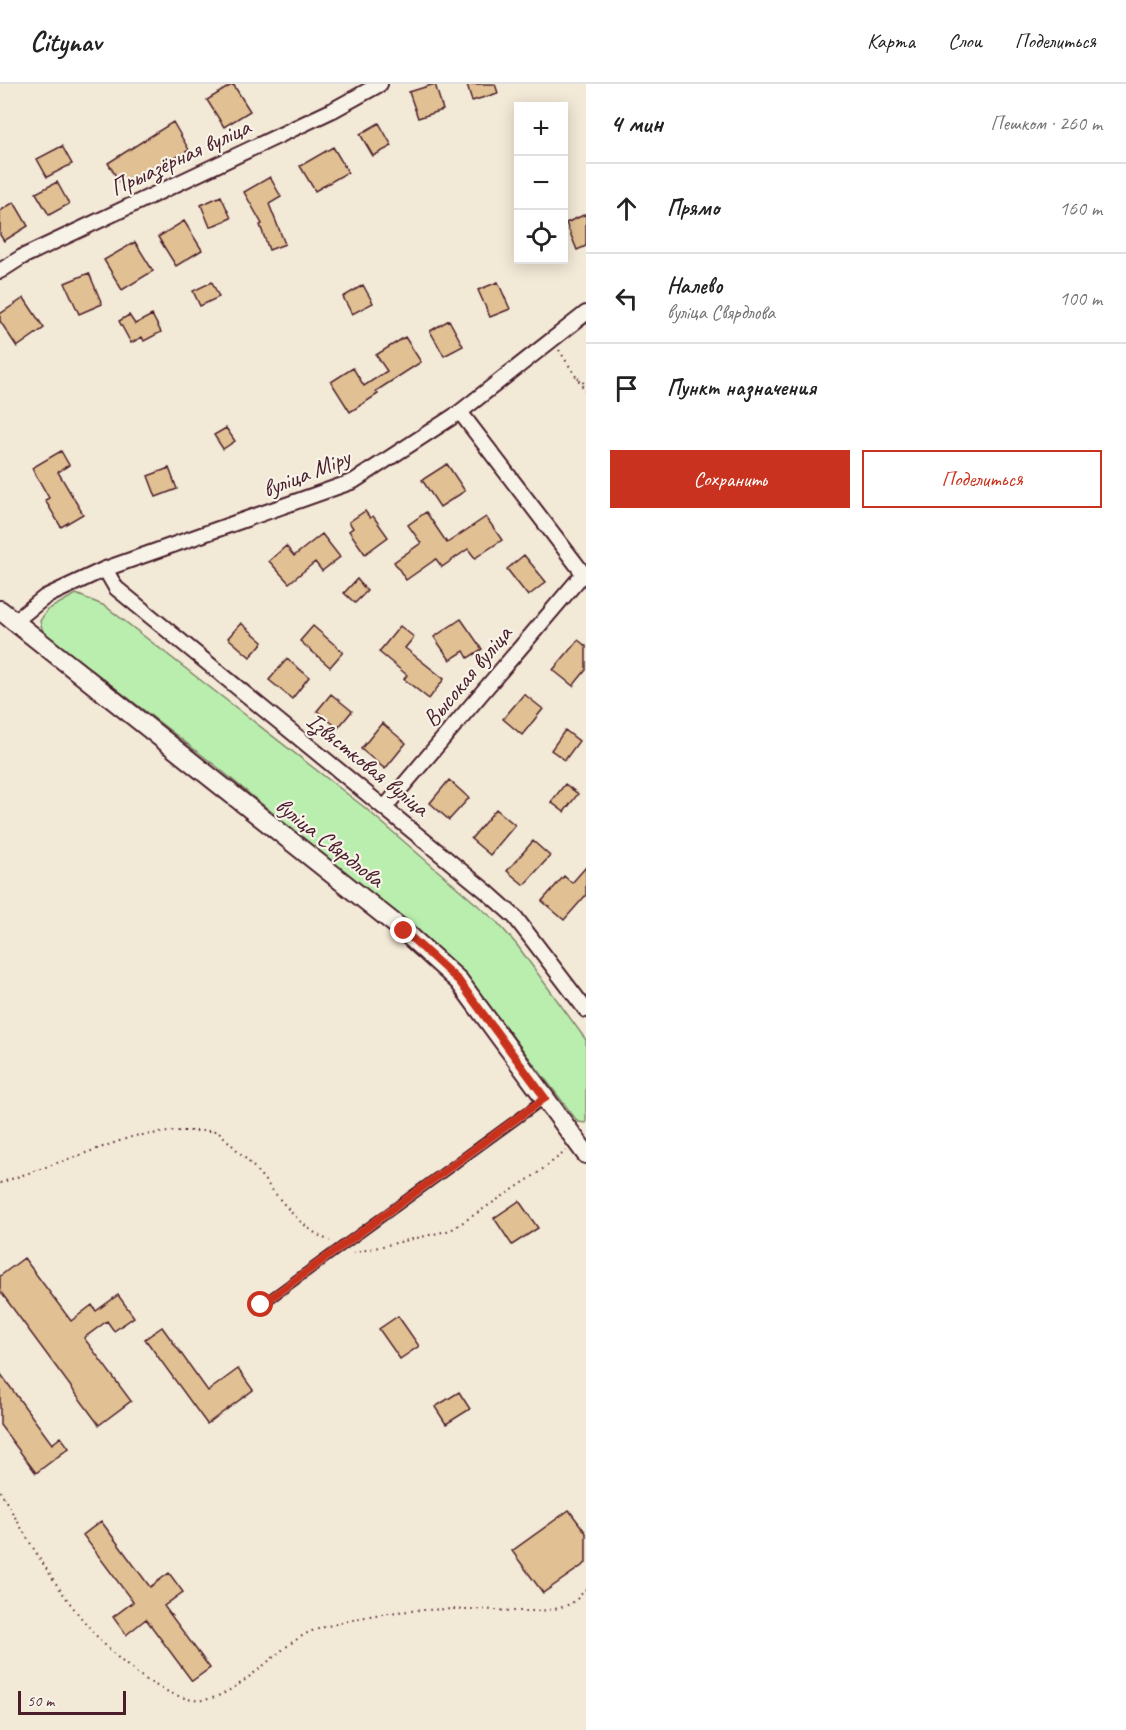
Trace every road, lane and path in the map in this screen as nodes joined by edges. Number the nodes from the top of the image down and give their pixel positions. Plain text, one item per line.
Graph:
1 (380, 84) edge
2 (0, 271) edge
3 (586, 313) edge
4 (552, 340) junction
5 (574, 374) junction
6 (586, 385) edge
7 (586, 392) edge
8 (460, 412) junction
9 (105, 569) junction
10 (585, 575) edge
11 (0, 610) edge
12 (14, 622) junction
13 (385, 807) junction
14 (586, 1010) edge
15 (545, 1098) junction
16 (583, 1144) edge
17 (0, 1183) edge
18 (340, 1247) junction
19 (261, 1305) dead end
20 (0, 1491) edge
21 (586, 1589) edge

1 - 2 street, Прыазёрная вуліца
3 - 4 street, вуліца Міру
4 - 5 path
4 - 8 street, вуліца Міру
5 - 6 path
5 - 7 path
8 - 9 street, вуліца Міру
8 - 10 street
9 - 12 street, вуліца Міру
9 - 13 street, Ізвястковая вуліца
10 - 13 street, Высокая вуліца
11 - 12 street, вуліца Свярдлова
12 - 15 street, вуліца Свярдлова
13 - 14 street, Ізвястковая вуліца
15 - 16 street, вуліца Свярдлова
15 - 18 lane
16 - 18 path
17 - 18 path
18 - 19 lane
20 - 21 path

